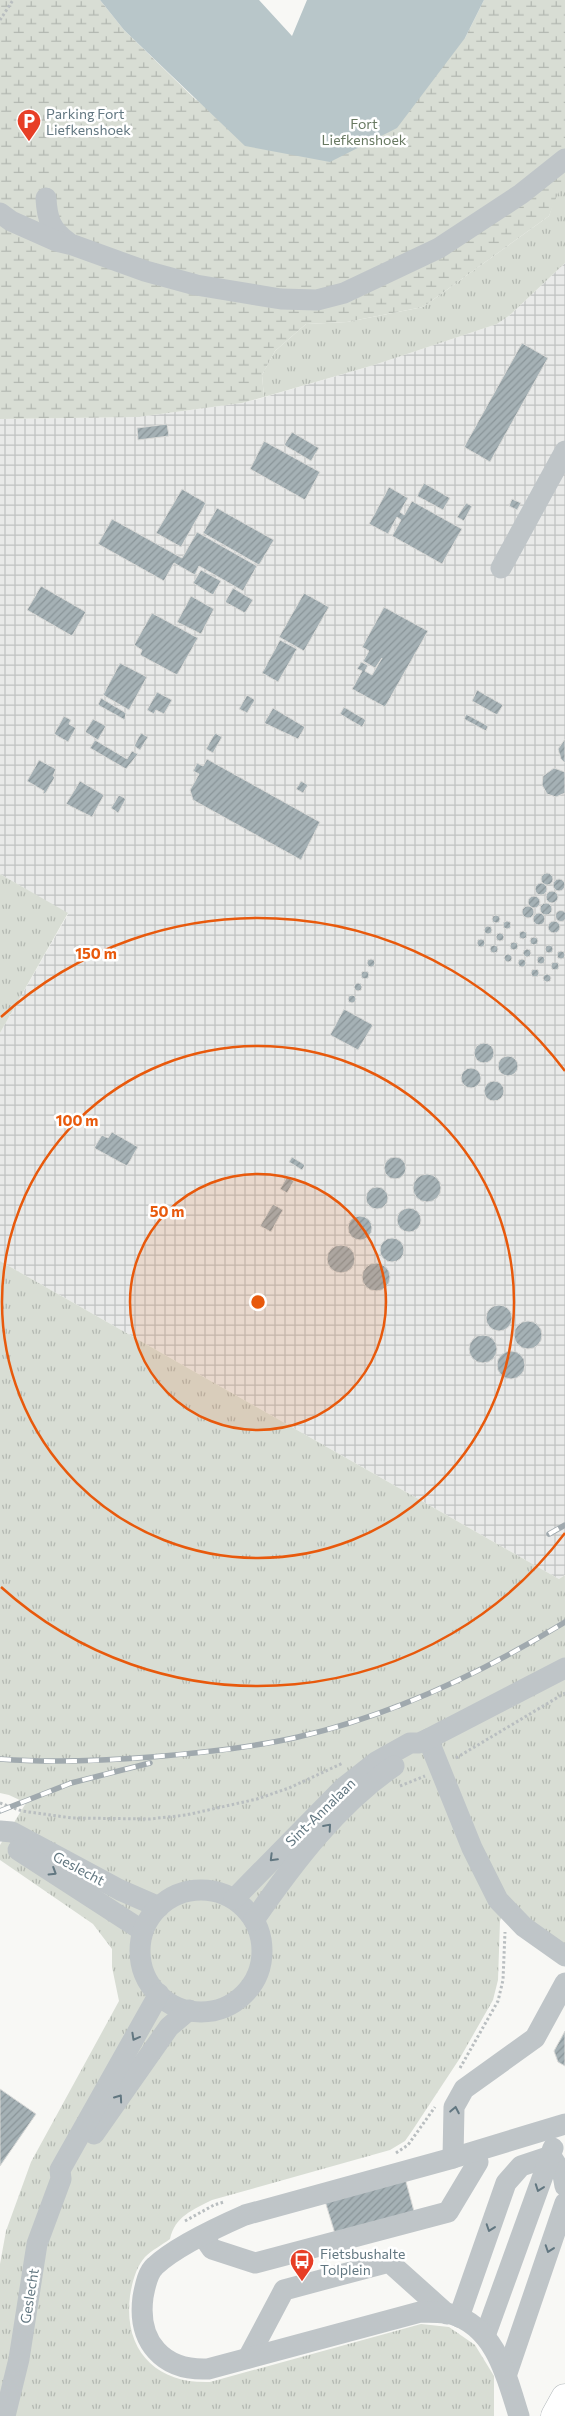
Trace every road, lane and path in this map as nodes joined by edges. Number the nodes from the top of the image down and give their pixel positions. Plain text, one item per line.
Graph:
1 (13, 0) edge
2 (0, 20) edge
3 (565, 159) edge
4 (46, 198) dead end
5 (0, 213) edge
6 (72, 245) junction
7 (565, 451) edge
8 (500, 568) dead end
9 (565, 1668) edge
10 (565, 1693) edge
11 (423, 1741) junction
12 (347, 1761) dead end
13 (440, 1768) junction
14 (384, 1773) junction
15 (0, 1803) edge
16 (0, 1832) edge
17 (234, 1899) junction
18 (159, 1907) junction
19 (508, 1910) junction
20 (254, 1920) junction
21 (143, 1931) junction
22 (565, 1956) edge
23 (565, 1983) edge
24 (159, 1994) junction
25 (189, 2010) junction
26 (454, 2076) dead end
27 (440, 2100) dead end
28 (563, 2125) edge
29 (475, 2152) junction
30 (393, 2155) dead end
31 (551, 2156) junction
32 (453, 2158) junction
33 (61, 2179) junction
34 (565, 2186) edge
35 (233, 2200) dead end
36 (565, 2203) edge
37 (203, 2236) junction
38 (178, 2251) junction
39 (453, 2315) junction
40 (485, 2336) junction
41 (248, 2358) junction
42 (506, 2373) junction
43 (565, 2398) edge
44 (5, 2416) edge
45 (519, 2416) edge
46 (555, 2416) edge

1 - 2 path
3 - 6 street
4 - 6 street
5 - 6 street
7 - 8 street
9 - 11 street, Sint-Annalaan
10 - 13 path
11 - 13 street
11 - 14 street, Sint-Annalaan
11 -> 17 street, Sint-Annalaan
12 - 15 path
13 - 14 path
13 - 19 street
20 -> 14 street, Sint-Annalaan
16 - 18 street, Geslecht
16 -> 21 street, Geslecht
17 - 18 street
17 - 20 street
18 - 21 street
19 - 22 street
19 - 26 path
20 - 25 street
21 - 24 street
32 -> 23 street
24 - 25 street
24 -> 33 street, Geslecht
33 -> 25 street, Geslecht
27 - 30 path
28 - 29 street
28 - 31 street
29 - 32 street
29 - 37 street
31 - 34 street
31 -> 39 street
31 -> 40 street
32 - 37 street
33 - 44 street, Geslecht
35 - 38 path
36 -> 42 street
37 - 38 street
38 - 41 street
39 - 40 street
39 - 41 street
39 - 41 street
40 - 42 street
42 - 45 street
43 - 46 highway

